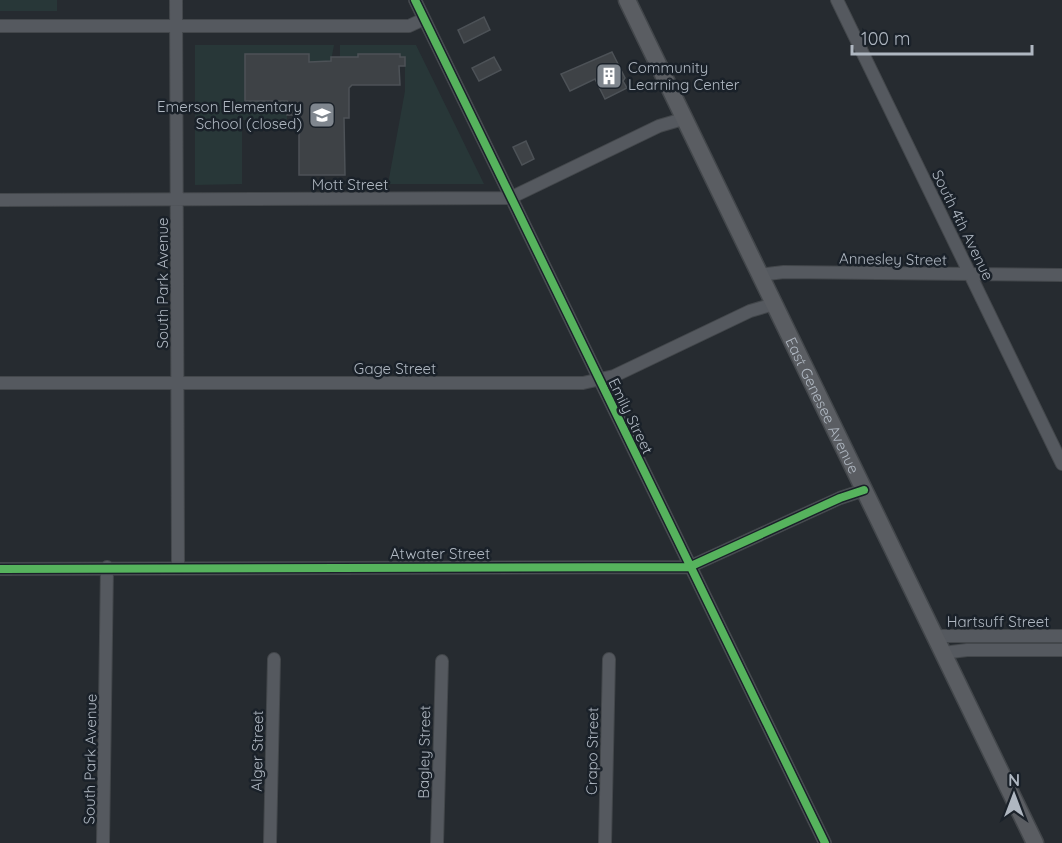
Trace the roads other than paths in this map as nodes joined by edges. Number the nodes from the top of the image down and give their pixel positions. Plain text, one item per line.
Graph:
1 (176, 0) edge
2 (415, 0) edge
3 (837, 0) edge
4 (631, 2) edge
5 (424, 19) junction
6 (0, 26) edge
7 (175, 27) junction
8 (683, 119) junction
9 (510, 198) junction
10 (177, 199) junction
11 (0, 200) edge
12 (759, 275) junction
13 (970, 275) junction
14 (1062, 275) edge
15 (774, 304) junction
16 (600, 381) junction
17 (0, 383) edge
18 (177, 383) junction
19 (1062, 464) edge
20 (864, 490) junction
21 (178, 566) junction
22 (107, 567) junction
23 (689, 567) junction
24 (0, 568) edge
25 (935, 636) junction
26 (1062, 636) edge
27 (1062, 650) edge
28 (943, 653) junction
29 (274, 659) dead end
30 (609, 659) dead end
31 (442, 661) dead end
32 (103, 843) edge
33 (270, 843) edge
34 (437, 843) edge
35 (605, 843) edge
36 (825, 843) edge
37 (1035, 843) edge

1 - 7 street, South Park Avenue
2 - 5 street, Emily Street
3 - 13 street, South 4th Avenue
4 - 8 main road, East Genesee Avenue
5 - 7 street
5 - 9 street, Emily Street
6 - 7 street
7 - 10 street, South Park Avenue
8 - 9 street, Mott Street
8 - 12 main road, East Genesee Avenue
9 - 10 street, Mott Street
9 - 16 street, Emily Street
10 - 11 street, Mott Street
10 - 18 street, South Park Avenue
12 - 13 street, Annesley Street
12 - 15 main road, East Genesee Avenue
13 - 14 street, Annesley Street
13 - 19 street, South 4th Avenue
15 - 16 street, Gage Street
15 - 20 main road, East Genesee Avenue
16 - 18 street, Gage Street
16 - 23 street, Emily Street
17 - 18 street, Gage Street
18 - 21 street, South Park Avenue
20 - 23 street, Atwater Street
20 - 25 main road, East Genesee Avenue
21 - 22 street, Atwater Street
21 - 23 street, Atwater Street
22 - 24 street, Atwater Street
22 - 32 street, South Park Avenue
23 - 36 street, Emily Street
25 - 26 street, Hartsuff Street
25 - 28 main road, East Genesee Avenue
27 - 28 street, Hartsuff Street
28 - 37 main road, East Genesee Avenue
29 - 33 street, Alger Street
30 - 35 street, Crapo Street
31 - 34 street, Bagley Street

